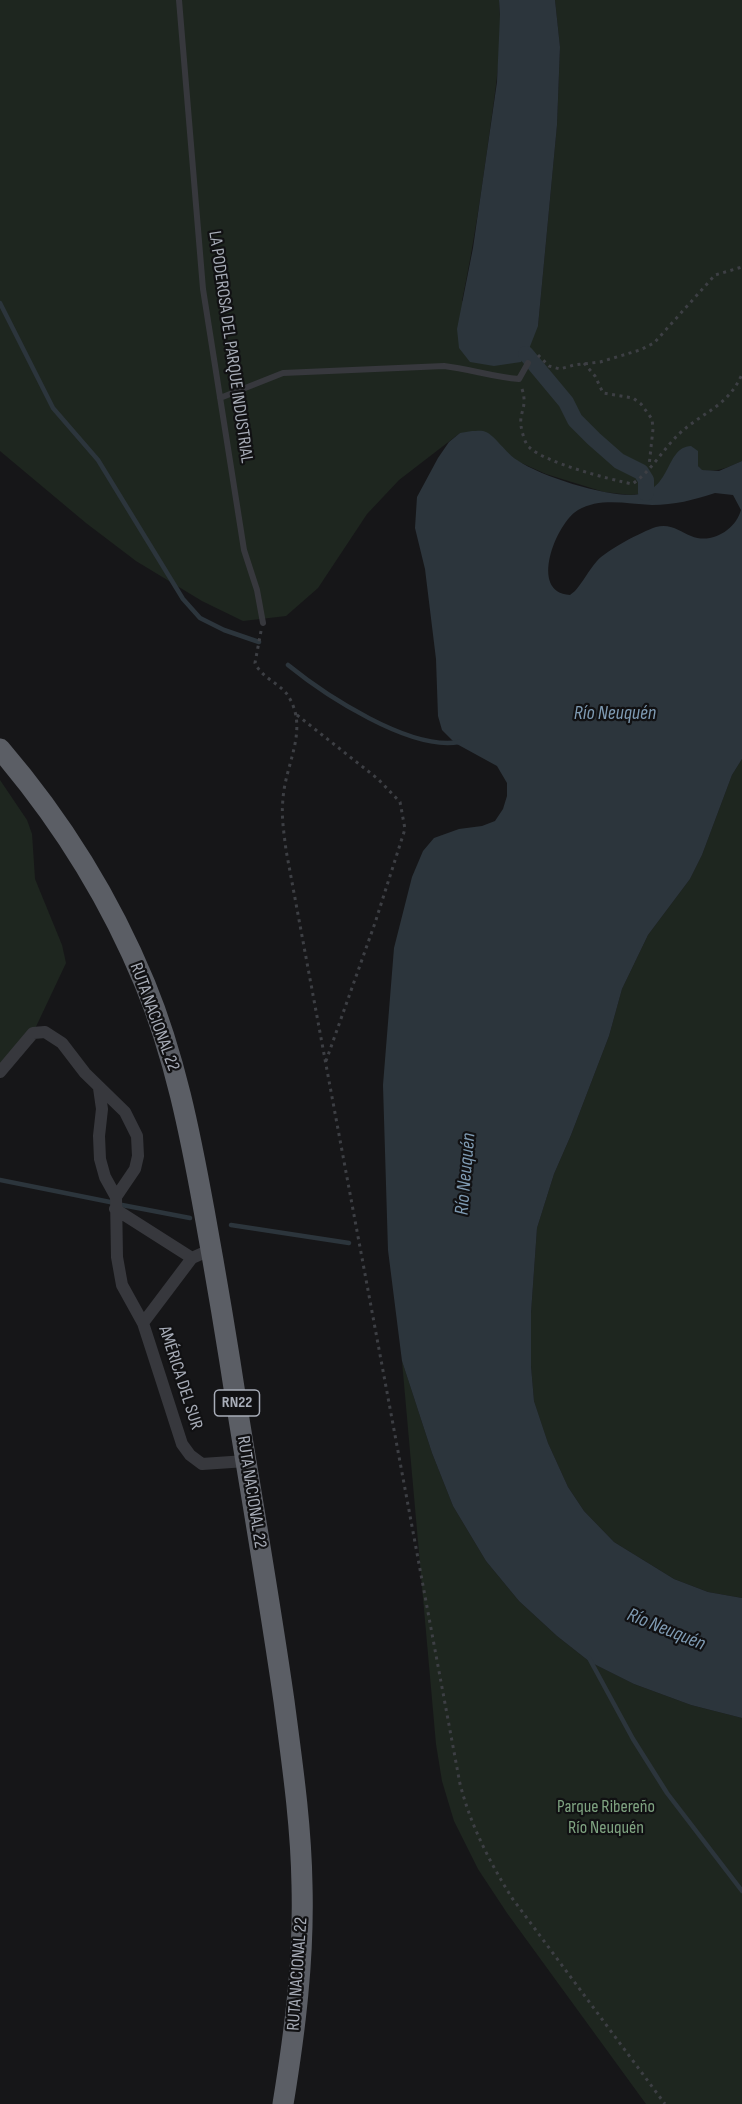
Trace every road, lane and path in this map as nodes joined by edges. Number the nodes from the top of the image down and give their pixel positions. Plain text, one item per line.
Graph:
1 (179, 0) edge
2 (742, 267) edge
3 (538, 355) dead end
4 (528, 363) dead end
5 (584, 363) junction
6 (742, 374) edge
7 (519, 379) junction
8 (220, 398) junction
9 (649, 466) junction
10 (263, 623) joint
11 (296, 715) junction
12 (0, 749) edge
13 (326, 1063) junction
14 (0, 1072) edge
15 (99, 1088) junction
16 (115, 1203) junction
17 (212, 1249) junction
18 (192, 1258) junction
19 (143, 1323) junction
20 (246, 1461) junction
21 (283, 2104) edge
22 (665, 2104) edge

1 - 8 lane, LA PODEROSA DEL PARQUE INDUSTRIAL
2 - 5 path
3 - 5 path
4 - 7 lane
5 - 9 path
6 - 9 path
7 - 8 lane
7 - 9 path
8 - 10 lane, LA PODEROSA DEL PARQUE INDUSTRIAL
10 - 11 path
11 - 13 path
11 - 13 path
12 - 17 highway, RUTA NACIONAL 22 / RN22
13 - 22 path
14 - 15 street
15 - 16 street, AMÉRICA DEL SUR
15 - 16 street
16 - 18 street
16 - 19 street, AMÉRICA DEL SUR
17 - 18 street, AMÉRICA DEL SUR
17 - 20 highway, RUTA NACIONAL 22 / RN22
18 - 19 street, AMÉRICA DEL SUR
19 - 20 street, AMÉRICA DEL SUR
20 - 21 highway, RUTA NACIONAL 22 / RN22

